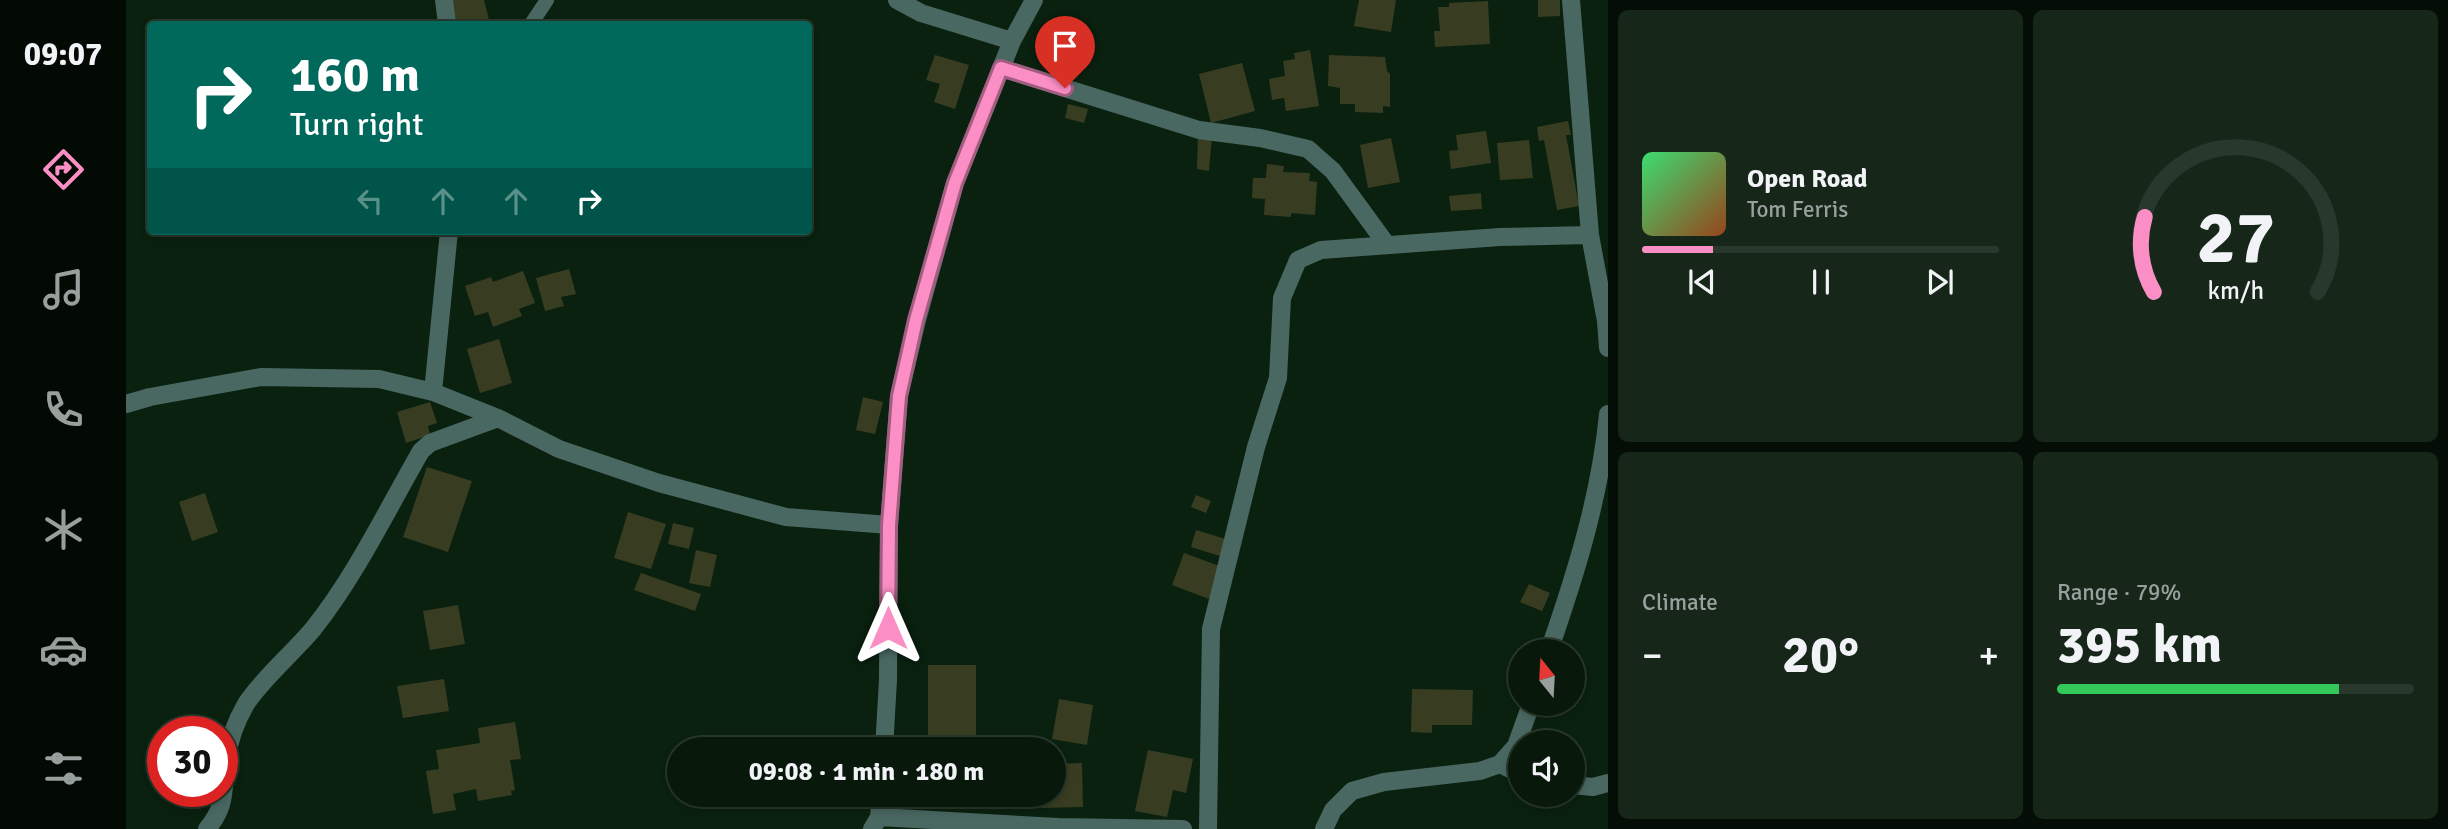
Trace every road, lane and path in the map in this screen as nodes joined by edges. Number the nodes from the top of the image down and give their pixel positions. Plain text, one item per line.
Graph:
1 (444, 0) edge
2 (547, 0) edge
3 (897, 0) edge
4 (1034, 0) edge
5 (1571, 0) edge
6 (447, 21) edge
7 (533, 21) edge
8 (1012, 41) junction
9 (1001, 68) junction
10 (449, 235) edge
11 (1590, 236) junction
12 (1387, 246) junction
13 (1608, 339) edge
14 (433, 392) junction
15 (126, 404) edge
16 (1608, 414) edge
17 (498, 418) junction
18 (889, 525) junction
19 (1553, 639) edge
20 (1527, 716) edge
21 (885, 737) edge
22 (1500, 764) junction
23 (1508, 768) edge
24 (1608, 783) edge
25 (1585, 786) edge
26 (876, 823) edge
27 (206, 829) edge
28 (1183, 829) edge
29 (1208, 829) edge
30 (1324, 829) edge

1 - 6 street
2 - 7 lane
3 - 8 street
4 - 8 street
5 - 11 street
8 - 9 street
9 - 12 street
9 - 18 street
10 - 14 street
11 - 12 street
11 - 13 street
12 - 29 street
14 - 15 street
14 - 17 street
16 - 19 street
17 - 18 street
17 - 27 street
18 - 21 street
20 - 22 street
22 - 23 street
22 - 30 street
24 - 25 street
26 - 28 street

